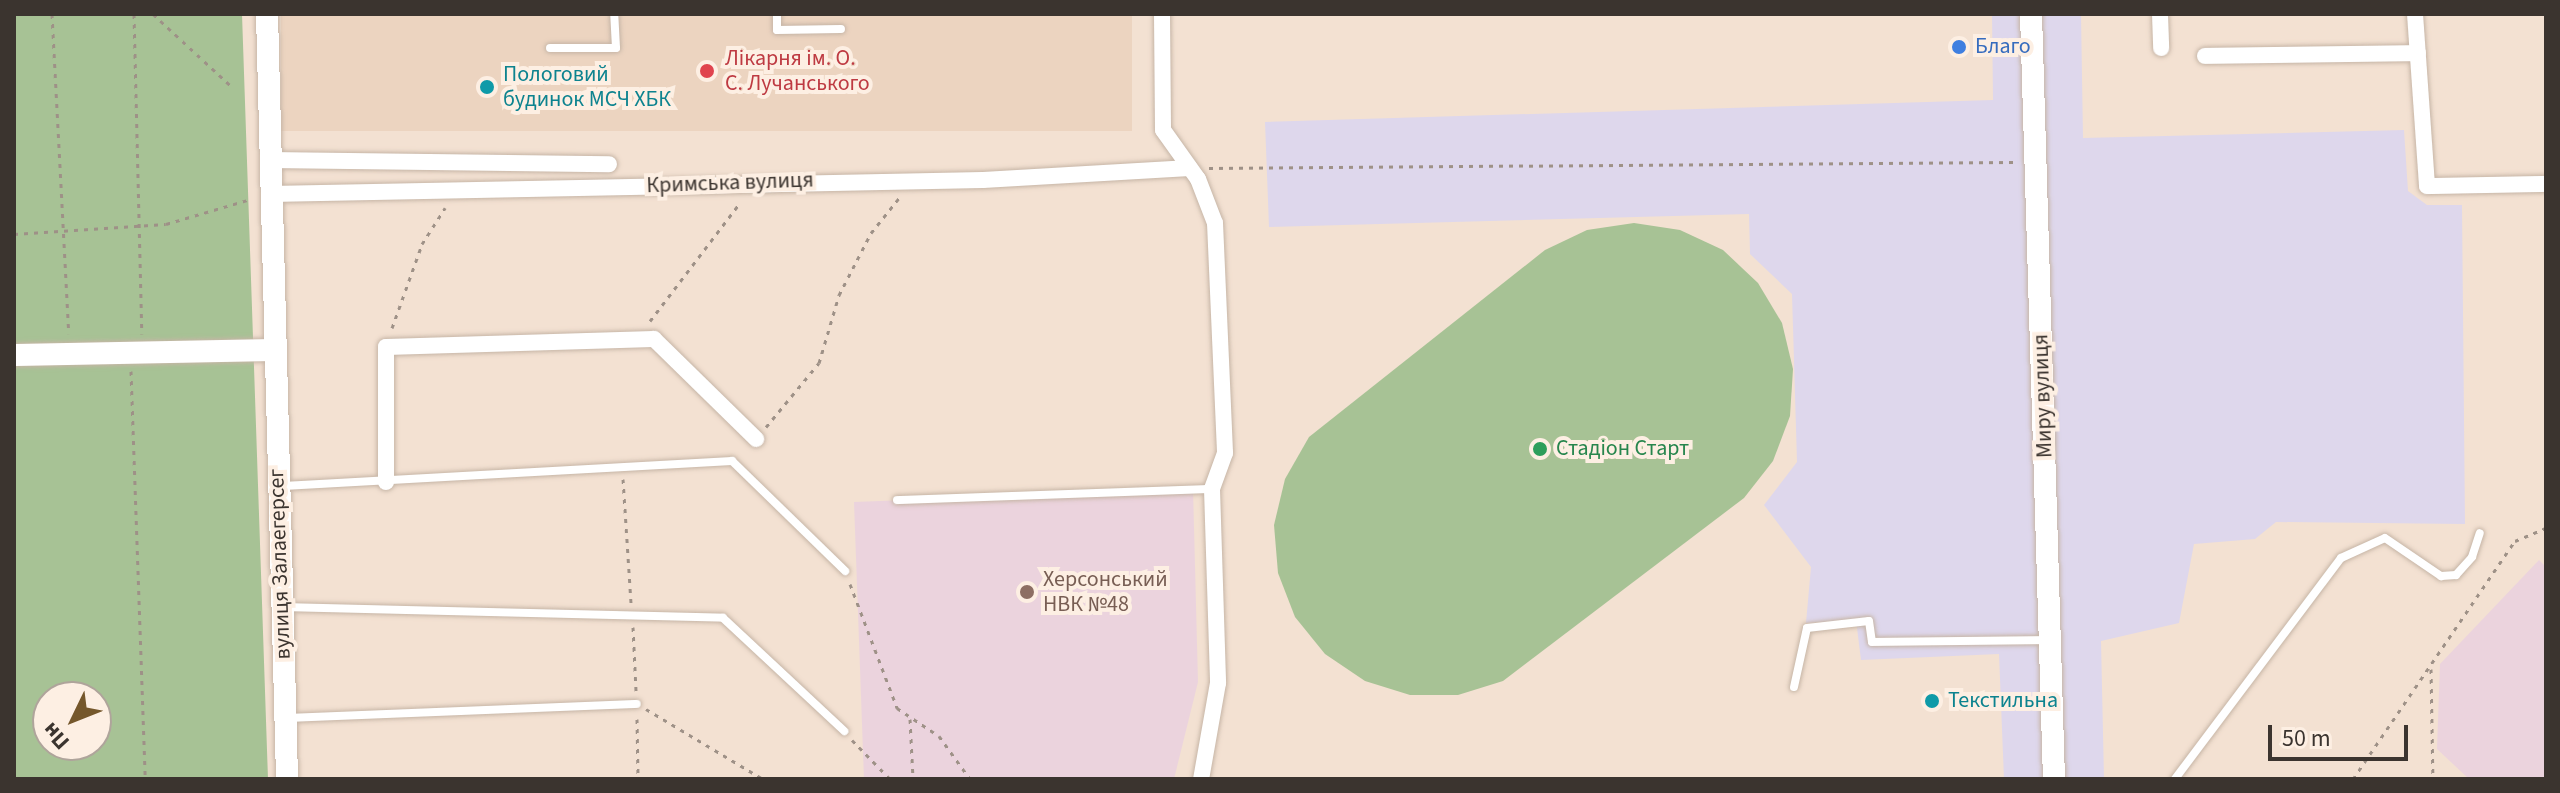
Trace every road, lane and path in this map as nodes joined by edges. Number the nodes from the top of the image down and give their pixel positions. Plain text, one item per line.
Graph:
1 (52, 14) edge
2 (134, 14) edge
3 (153, 14) edge
4 (267, 14) edge
5 (614, 14) edge
6 (777, 14) edge
7 (1162, 14) edge
8 (2031, 14) edge
9 (2160, 14) edge
10 (2415, 14) edge
11 (841, 29) dead end
12 (550, 48) dead end
13 (2161, 48) dead end
14 (2418, 53) junction
15 (2205, 56) dead end
16 (231, 86) dead end
17 (269, 160) junction
18 (2036, 162) junction
19 (609, 164) dead end
20 (1190, 168) junction
21 (913, 180) junction
22 (757, 182) junction
23 (2546, 184) edge
24 (456, 191) junction
25 (270, 194) junction
26 (140, 227) junction
27 (64, 228) junction
28 (14, 234) edge
29 (70, 339) dead end
30 (635, 340) junction
31 (386, 347) junction
32 (275, 350) junction
33 (130, 352) junction
34 (14, 355) edge
35 (756, 439) joint
36 (386, 482) junction
37 (278, 486) junction
38 (1212, 489) junction
39 (897, 500) dead end
40 (2546, 528) edge
41 (2480, 533) dead end
42 (845, 571) joint
43 (281, 607) junction
44 (2050, 640) junction
45 (2431, 669) junction
46 (1794, 687) dead end
47 (637, 704) joint
48 (910, 717) junction
49 (285, 718) junction
50 (844, 731) joint
51 (145, 779) edge
52 (287, 779) edge
53 (763, 779) edge
54 (890, 779) edge
55 (913, 779) edge
56 (970, 779) edge
57 (1201, 779) edge
58 (2054, 779) edge
59 (2175, 779) edge
60 (2353, 779) edge
61 (2433, 779) edge

1 - 27 path
2 - 26 path
3 - 16 path
4 - 17 main road, вулиця Залаегерсег
5 - 12 lane
6 - 11 lane
7 - 20 street
8 - 18 main road, Миру вулиця
9 - 13 street
10 - 14 street
14 - 15 street
14 - 23 street
17 - 19 street
17 - 25 main road, вулиця Залаегерсег
18 - 20 path
18 - 44 main road, Миру вулиця
20 - 21 street, Кримська вулиця
20 - 38 street
21 - 22 street, Кримська вулиця
21 - 35 path
22 - 24 street, Кримська вулиця
22 - 30 path
24 - 25 street, Кримська вулиця
24 - 31 path
25 - 26 path
25 - 32 main road, вулиця Залаегерсег
26 - 27 path
26 - 33 path
27 - 28 path
27 - 29 path
30 - 31 street
30 - 35 street
31 - 36 street
32 - 33 main road
32 - 37 main road, вулиця Залаегерсег
33 - 34 main road
33 - 51 path
36 - 37 lane
36 - 42 lane
37 - 43 main road, вулиця Залаегерсег
38 - 39 lane
38 - 57 street
40 - 45 path
41 - 59 lane
42 - 48 path
43 - 49 main road, вулиця Залаегерсег
43 - 50 lane
44 - 46 lane
44 - 58 main road, Миру вулиця
45 - 60 path
45 - 61 path
47 - 49 lane
47 - 53 path
48 - 55 path
48 - 56 path
49 - 52 main road, вулиця Залаегерсег
50 - 54 path

